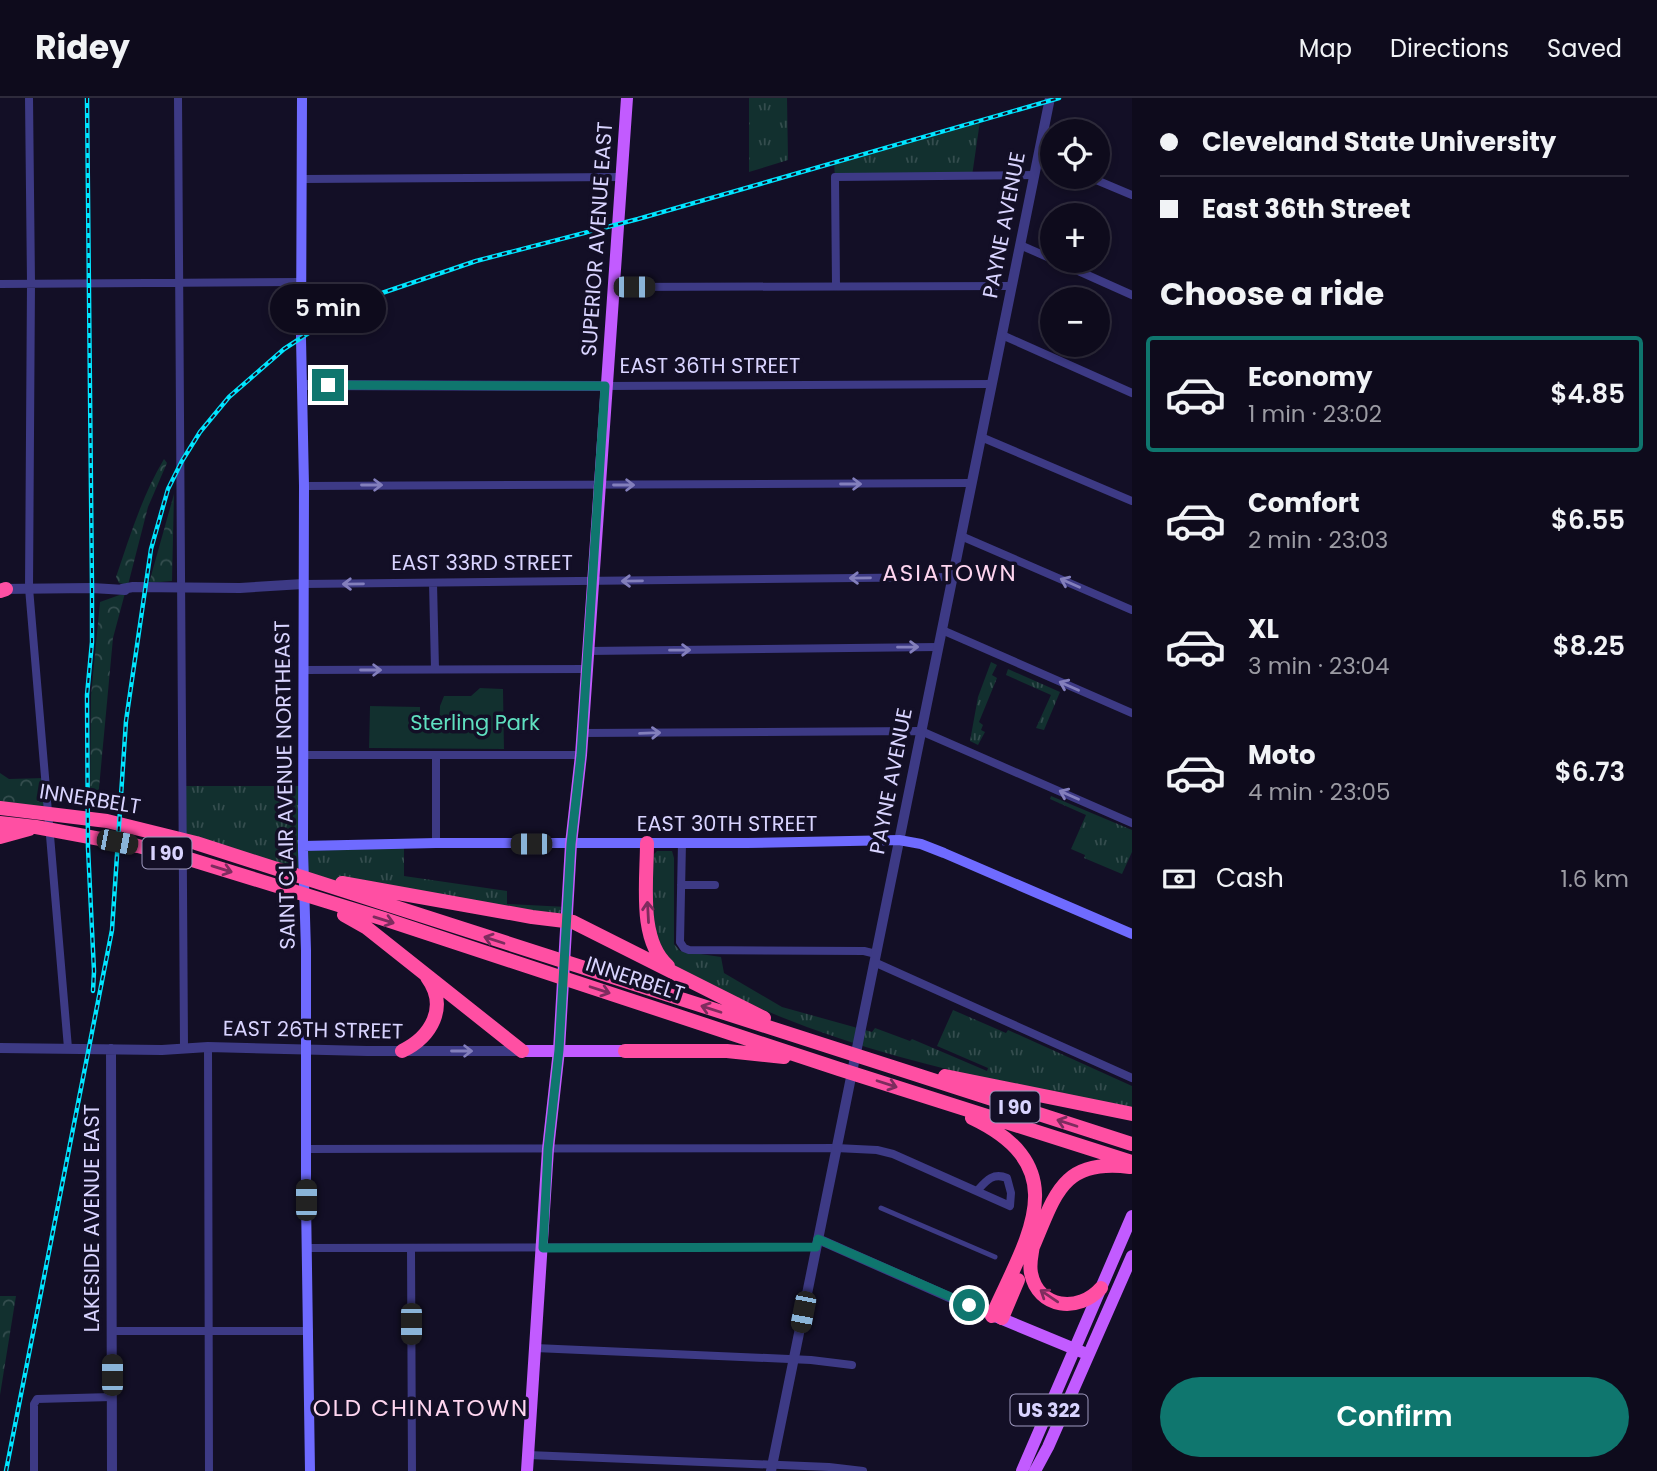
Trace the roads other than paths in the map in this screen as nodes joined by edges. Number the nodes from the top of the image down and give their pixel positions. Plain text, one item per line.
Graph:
1 (29, 98) edge
2 (177, 98) edge
3 (302, 98) edge
4 (627, 98) edge
5 (1050, 98) edge
6 (1038, 155) joint
7 (1034, 175) junction
8 (620, 177) junction
9 (303, 179) junction
10 (1110, 186) edge
11 (1132, 195) edge
12 (1020, 245) junction
13 (1040, 254) edge
14 (1083, 273) edge
15 (301, 282) junction
16 (31, 283) junction
17 (178, 283) junction
18 (0, 284) edge
19 (835, 286) junction
20 (1012, 286) junction
21 (614, 287) junction
22 (1132, 295) edge
23 (1002, 335) junction
24 (992, 384) junction
25 (302, 385) junction
26 (605, 386) junction
27 (1132, 393) edge
28 (982, 437) junction
29 (971, 484) junction
30 (599, 485) junction
31 (304, 486) junction
32 (1132, 501) edge
33 (961, 536) junction
34 (953, 577) junction
35 (593, 581) junction
36 (433, 583) junction
37 (303, 584) junction
38 (29, 588) junction
39 (180, 588) junction
40 (2, 590) edge
41 (1132, 610) edge
42 (942, 630) junction
43 (938, 647) junction
44 (587, 651) junction
45 (435, 669) junction
46 (586, 669) junction
47 (303, 670) junction
48 (1132, 713) edge
49 (921, 731) junction
50 (582, 733) junction
51 (303, 755) junction
52 (581, 755) junction
53 (436, 756) junction
54 (0, 802) edge
55 (0, 808) edge
56 (26, 810) junction
57 (0, 823) edge
58 (1132, 823) edge
59 (36, 827) junction
60 (0, 837) edge
61 (899, 840) junction
62 (682, 842) junction
63 (436, 843) junction
64 (571, 844) junction
65 (647, 844) junction
66 (303, 848) junction
67 (284, 871) junction
68 (681, 885) junction
69 (715, 885) dead end
70 (295, 893) junction
71 (566, 920) junction
72 (1132, 934) edge
73 (875, 958) junction
74 (422, 971) junction
75 (674, 972) junction
76 (208, 1047) junction
77 (0, 1048) edge
78 (68, 1048) junction
79 (184, 1048) junction
80 (111, 1049) junction
81 (306, 1049) junction
82 (559, 1050) junction
83 (402, 1051) junction
84 (522, 1051) junction
85 (625, 1051) joint
86 (846, 1052) junction
87 (839, 1069) junction
88 (898, 1070) junction
89 (1132, 1078) edge
90 (936, 1100) junction
91 (1132, 1114) edge
92 (1132, 1144) edge
93 (836, 1148) junction
94 (306, 1149) junction
95 (548, 1149) junction
96 (1132, 1161) edge
97 (1132, 1168) edge
98 (977, 1191) junction
99 (881, 1208) dead end
100 (1132, 1216) edge
101 (817, 1243) junction
102 (1033, 1245) junction
103 (308, 1248) junction
104 (543, 1248) junction
105 (411, 1249) junction
106 (1132, 1256) edge
107 (995, 1257) dead end
108 (1101, 1288) junction
109 (997, 1317) junction
110 (211, 1330) junction
111 (112, 1331) junction
112 (309, 1331) junction
113 (536, 1348) junction
114 (1075, 1349) junction
115 (1088, 1355) junction
116 (794, 1360) junction
117 (852, 1365) dead end
118 (112, 1397) junction
119 (528, 1455) junction
120 (771, 1468) edge
121 (34, 1471) edge
122 (112, 1471) edge
123 (209, 1471) edge
124 (310, 1471) edge
125 (412, 1471) edge
126 (527, 1471) edge
127 (863, 1471) edge
128 (1023, 1471) edge
129 (1035, 1471) edge

1 - 16 street
2 - 17 street
3 - 9 main road, SAINT CLAIR AVENUE NORTHEAST
4 - 8 main road, SUPERIOR AVENUE EAST
5 - 6 street, PAYNE AVENUE
6 - 7 street, PAYNE AVENUE
7 - 12 street, PAYNE AVENUE
7 - 19 street
8 - 9 street
8 - 21 main road, SUPERIOR AVENUE EAST
9 - 15 main road, SAINT CLAIR AVENUE NORTHEAST
10 - 11 street
12 - 13 street
12 - 20 street, PAYNE AVENUE
14 - 22 street
15 - 17 street
15 - 25 main road, SAINT CLAIR AVENUE NORTHEAST
16 - 17 street
16 - 18 street
16 - 38 street
17 - 39 street
19 - 20 street
19 - 21 street
20 - 23 street, PAYNE AVENUE
21 - 26 main road, SUPERIOR AVENUE EAST
23 - 24 street, PAYNE AVENUE
23 - 27 street
24 - 26 street, EAST 36TH STREET
24 - 28 street, PAYNE AVENUE
25 - 26 street, EAST 36TH STREET
25 - 31 main road, SAINT CLAIR AVENUE NORTHEAST
26 - 30 main road, SUPERIOR AVENUE EAST
28 - 29 street, PAYNE AVENUE
28 - 32 street
30 -> 29 street
29 - 33 street, PAYNE AVENUE
31 -> 30 street
30 - 35 main road, SUPERIOR AVENUE EAST
31 - 37 main road, SAINT CLAIR AVENUE NORTHEAST
33 - 34 street, PAYNE AVENUE
41 -> 33 street
34 -> 35 street, EAST 33RD STREET
34 - 42 street, PAYNE AVENUE
35 - 36 street, EAST 33RD STREET
35 - 44 main road, SUPERIOR AVENUE EAST
36 -> 37 street, EAST 33RD STREET
36 - 45 street
37 - 39 street, EAST 33RD STREET
37 - 47 main road, SAINT CLAIR AVENUE NORTHEAST
38 - 39 street, EAST 33RD STREET
38 - 40 street, EAST 33RD STREET
38 - 78 street
39 - 79 street
42 - 43 street, PAYNE AVENUE
48 -> 42 street
44 -> 43 street
43 - 49 street, PAYNE AVENUE
44 - 46 main road, SUPERIOR AVENUE EAST
45 - 46 street
47 -> 45 street
46 - 50 main road, SUPERIOR AVENUE EAST
47 - 51 main road, SAINT CLAIR AVENUE NORTHEAST
50 -> 49 street
58 -> 49 street
49 - 61 street, PAYNE AVENUE
50 - 52 main road, SUPERIOR AVENUE EAST
51 - 53 street
51 - 66 main road, SAINT CLAIR AVENUE NORTHEAST
52 - 53 street
52 - 64 main road, SUPERIOR AVENUE EAST
53 - 63 street
54 - 56 highway
55 - 56 highway, INNERBELT / I 90
56 - 67 highway, INNERBELT / I 90
57 - 59 highway, INNERBELT / I 90
59 - 60 highway
59 -> 70 highway, INNERBELT / I 90
61 - 62 main road, EAST 30TH STREET
61 - 72 main road, EAST 30TH STREET
61 - 73 street, PAYNE AVENUE
62 - 65 main road, EAST 30TH STREET
62 - 68 street
63 - 64 main road, EAST 30TH STREET
63 - 66 main road, EAST 30TH STREET
64 - 65 main road, EAST 30TH STREET
64 - 71 main road, SUPERIOR AVENUE EAST
75 -> 65 highway
66 - 81 main road, SAINT CLAIR AVENUE NORTHEAST
67 - 71 highway
86 -> 67 highway, INNERBELT / I 90
68 - 69 street
68 - 73 street
70 - 74 highway
70 -> 87 highway, INNERBELT / I 90
71 - 75 highway
71 - 82 main road, SUPERIOR AVENUE EAST
73 - 89 street
73 - 93 street, PAYNE AVENUE
74 - 83 highway
74 - 84 highway
75 - 86 highway
76 - 79 street, EAST 26TH STREET
76 - 81 street, EAST 26TH STREET
76 - 110 street
77 - 78 street, EAST 26TH STREET
78 - 80 street, EAST 26TH STREET
79 - 80 street, EAST 26TH STREET
80 - 111 street, LAKESIDE AVENUE EAST
81 - 83 street, EAST 26TH STREET
81 - 94 main road, SAINT CLAIR AVENUE NORTHEAST
82 - 84 main road, EAST 26TH STREET
82 - 85 main road, EAST 26TH STREET
82 - 95 main road, SUPERIOR AVENUE EAST
83 -> 84 street, EAST 26TH STREET
85 - 87 highway
86 - 88 highway, INNERBELT / I 90
87 -> 90 highway, INNERBELT / I 90
88 - 91 highway
92 -> 88 highway, INNERBELT / I 90
90 - 96 highway, INNERBELT / I 90
90 - 109 highway
93 - 95 street
93 - 98 street
93 - 101 street, PAYNE AVENUE
94 - 95 street
94 - 103 main road, SAINT CLAIR AVENUE NORTHEAST
95 - 104 main road, SUPERIOR AVENUE EAST
97 - 102 highway
98 - 98 street
99 - 107 street
100 - 108 main road, US 322
101 - 104 street
101 - 109 street
101 - 116 street, PAYNE AVENUE
108 -> 102 highway
102 - 109 highway
103 - 105 street
103 - 112 main road, SAINT CLAIR AVENUE NORTHEAST
104 - 105 street
104 - 113 main road, SUPERIOR AVENUE EAST
105 - 125 street
106 - 115 main road, US 322
108 - 114 main road, US 322
109 - 114 main road
110 - 111 street
110 - 112 street
110 - 123 street
111 - 118 street, LAKESIDE AVENUE EAST
112 - 124 main road, SAINT CLAIR AVENUE NORTHEAST
113 - 116 street
113 - 119 main road, SUPERIOR AVENUE EAST
114 - 115 main road
114 - 128 main road, US 322
115 - 129 main road, US 322
116 - 117 street
116 - 120 street, PAYNE AVENUE
118 - 121 street
118 - 122 street, LAKESIDE AVENUE EAST
119 - 120 street
119 - 126 main road, SUPERIOR AVENUE EAST
120 - 127 street

